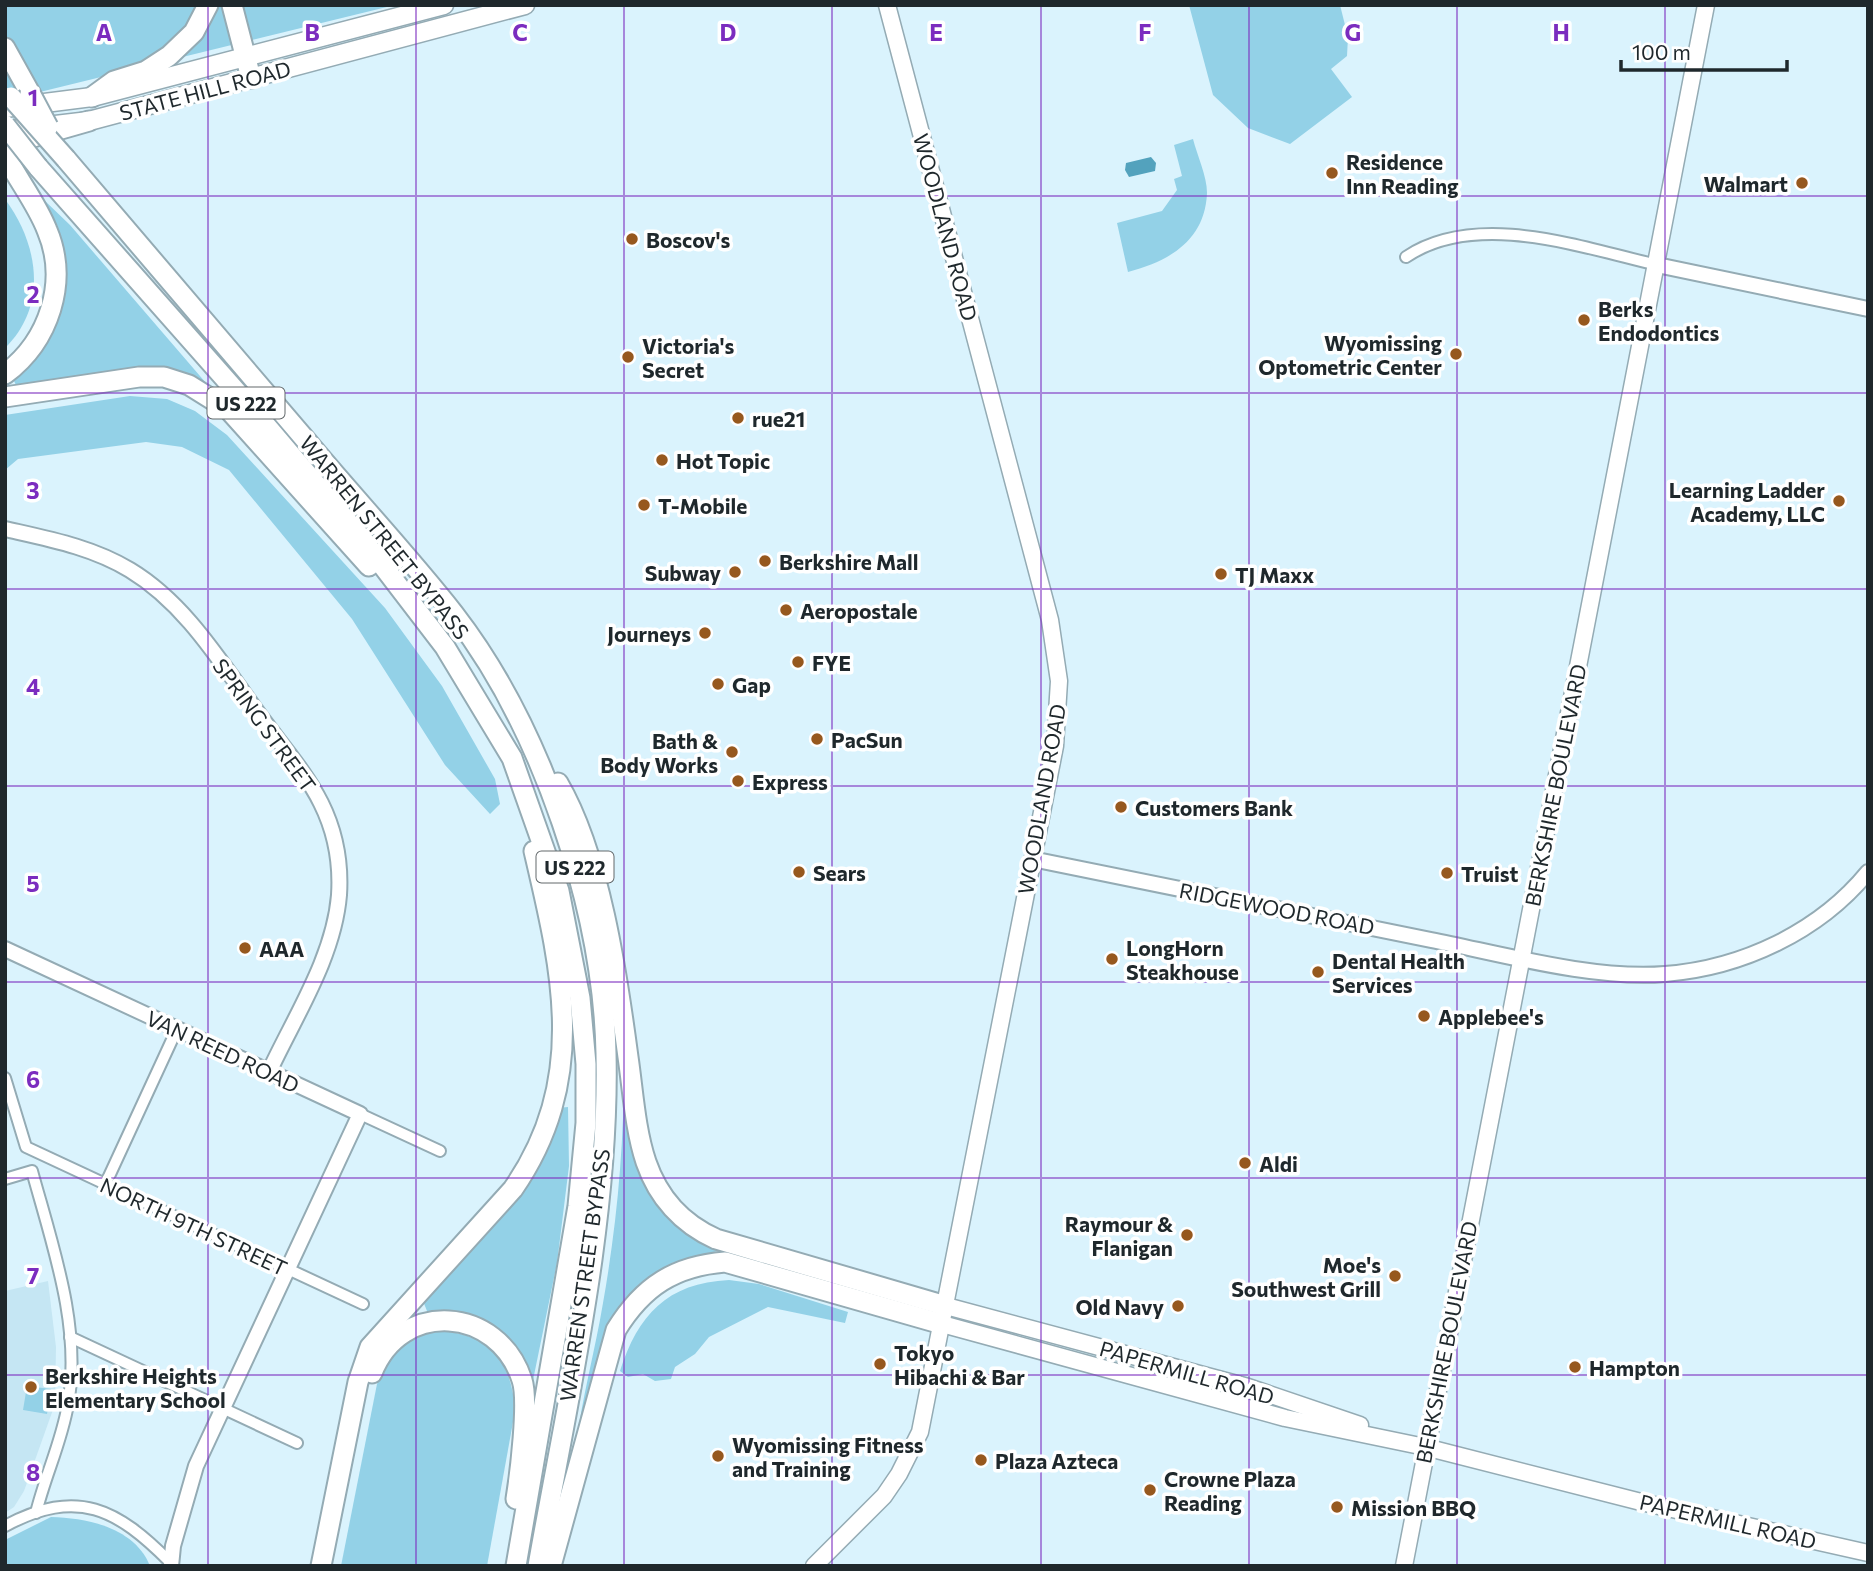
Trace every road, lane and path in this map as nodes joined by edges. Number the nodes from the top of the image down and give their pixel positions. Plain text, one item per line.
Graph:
1 (208, 5) edge
2 (232, 5) edge
3 (243, 5) edge
4 (444, 5) edge
5 (525, 5) edge
6 (887, 5) edge
7 (1706, 5) edge
8 (5, 48) edge
9 (253, 67) junction
10 (13, 97) edge
11 (92, 97) junction
12 (89, 121) junction
13 (5, 125) edge
14 (5, 131) edge
15 (6, 154) edge
16 (1406, 257) dead end
17 (1657, 265) junction
18 (1868, 309) edge
19 (5, 374) edge
20 (5, 397) edge
21 (5, 529) edge
22 (445, 647) junction
23 (514, 710) junction
24 (512, 758) junction
25 (1032, 859) junction
26 (1868, 872) edge
27 (5, 949) edge
28 (1521, 957) junction
29 (177, 1029) junction
30 (269, 1072) junction
31 (5, 1078) edge
32 (360, 1114) junction
33 (440, 1151) dead end
34 (5, 1179) edge
35 (105, 1185) junction
36 (288, 1269) junction
37 (363, 1304) dead end
38 (944, 1315) junction
39 (70, 1337) junction
40 (224, 1408) junction
41 (297, 1443) dead end
42 (1425, 1447) junction
43 (36, 1513) junction
44 (5, 1526) edge
45 (1868, 1553) edge
46 (170, 1564) edge
47 (321, 1566) edge
48 (332, 1566) edge
49 (506, 1566) edge
50 (516, 1566) edge
51 (538, 1566) edge
52 (551, 1566) edge
53 (814, 1566) edge
54 (1404, 1566) edge

1 - 11 highway
2 - 9 highway
3 - 9 highway
4 - 9 main road, STATE HILL ROAD
5 - 9 main road, STATE HILL ROAD
6 - 25 main road, WOODLAND ROAD
7 - 17 main road, BERKSHIRE BOULEVARD
8 - 10 highway, WARREN STREET BYPASS
9 - 11 main road, STATE HILL ROAD
9 - 12 main road, STATE HILL ROAD
10 - 11 main road, STATE HILL ROAD
10 - 23 highway, WARREN STREET BYPASS / US 222, bridge
12 - 14 main road, STATE HILL ROAD
12 - 15 highway
13 - 22 highway, WARREN STREET BYPASS / US 222, bridge
15 - 19 highway
16 - 17 street
17 - 18 street
17 - 28 main road, BERKSHIRE BOULEVARD
20 - 22 highway
21 - 30 street, SPRING STREET
22 - 24 highway, WARREN STREET BYPASS / US 222
23 - 38 highway
23 - 51 highway, WARREN STREET BYPASS / US 222
24 - 47 highway
24 - 50 highway, WARREN STREET BYPASS / US 222
25 - 28 street, RIDGEWOOD ROAD
25 - 38 main road, WOODLAND ROAD
26 - 28 street, RIDGEWOOD ROAD
27 - 29 street, VAN REED ROAD
28 - 42 main road, BERKSHIRE BOULEVARD
29 - 30 street, VAN REED ROAD
29 - 35 street
30 - 32 street, VAN REED ROAD
31 - 35 street, NORTH 9TH STREET
32 - 33 street, VAN REED ROAD
32 - 36 street
34 - 39 street
35 - 36 street, NORTH 9TH STREET
36 - 37 street, NORTH 9TH STREET
36 - 40 street
38 - 42 main road, PAPERMILL ROAD
38 - 52 highway
38 - 53 main road, WOODLAND ROAD
39 - 40 street
39 - 43 street
40 - 41 street
40 - 46 street
42 - 45 main road, PAPERMILL ROAD
42 - 54 main road, BERKSHIRE BOULEVARD
43 - 44 street
43 - 46 street
48 - 49 highway

